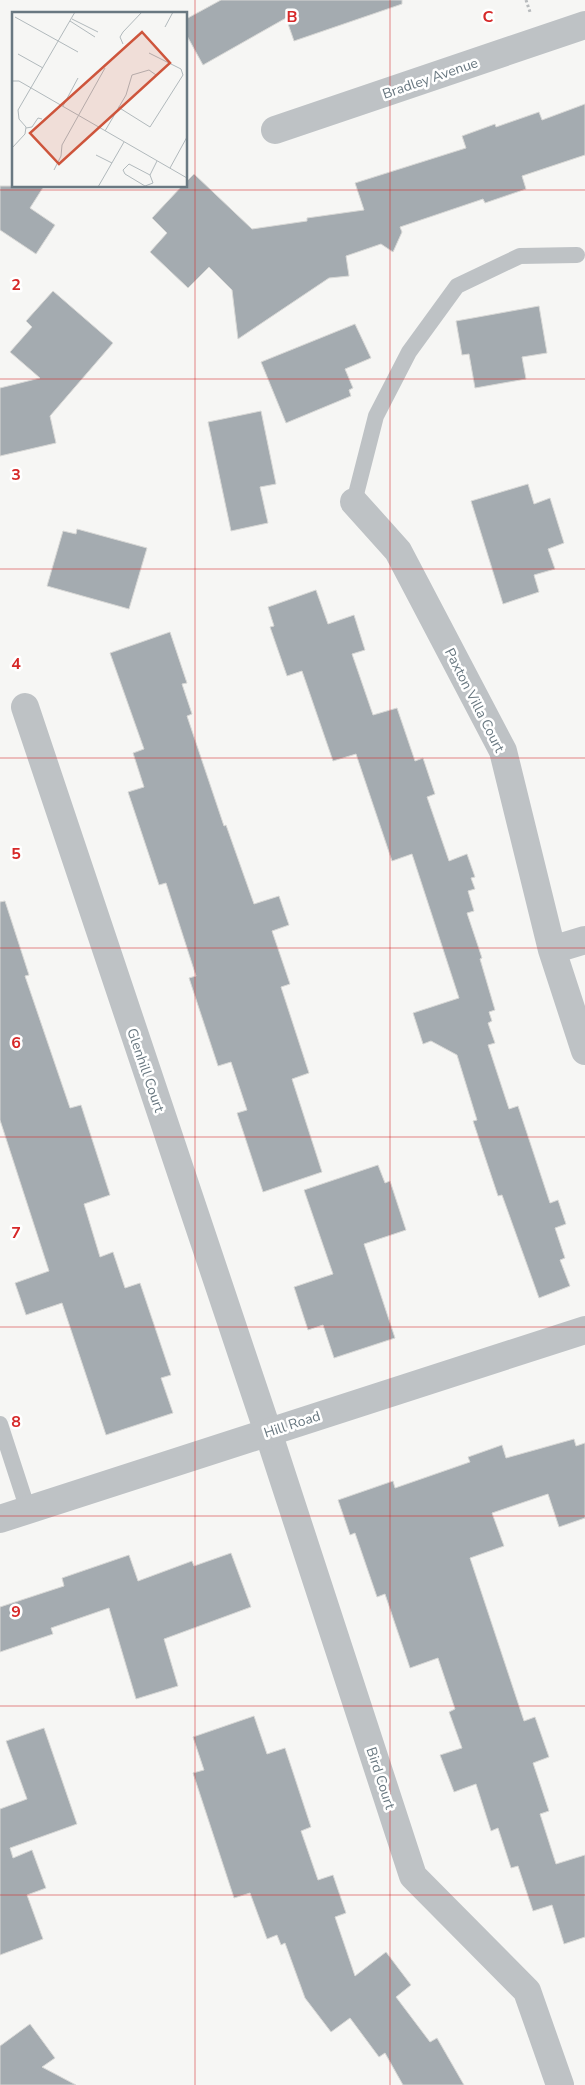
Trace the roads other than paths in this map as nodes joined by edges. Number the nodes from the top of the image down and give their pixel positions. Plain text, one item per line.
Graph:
1 (585, 25) edge
2 (275, 130) dead end
3 (577, 254) dead end
4 (354, 502) joint
5 (25, 707) dead end
6 (585, 940) edge
7 (552, 950) junction
8 (585, 1051) edge
9 (585, 1330) edge
10 (0, 1424) edge
11 (268, 1432) junction
12 (28, 1510) junction
13 (0, 1519) edge
14 (560, 2085) edge

1 - 2 street, Bradley Avenue
3 - 4 lane
4 - 7 street, Paxton Villa Court
5 - 11 street, Glenhill Court
6 - 7 street
7 - 8 street
9 - 11 street, Hill Road
10 - 12 lane
11 - 12 street, Hill Road
11 - 14 street, Bird Court
12 - 13 street, Hill Road

